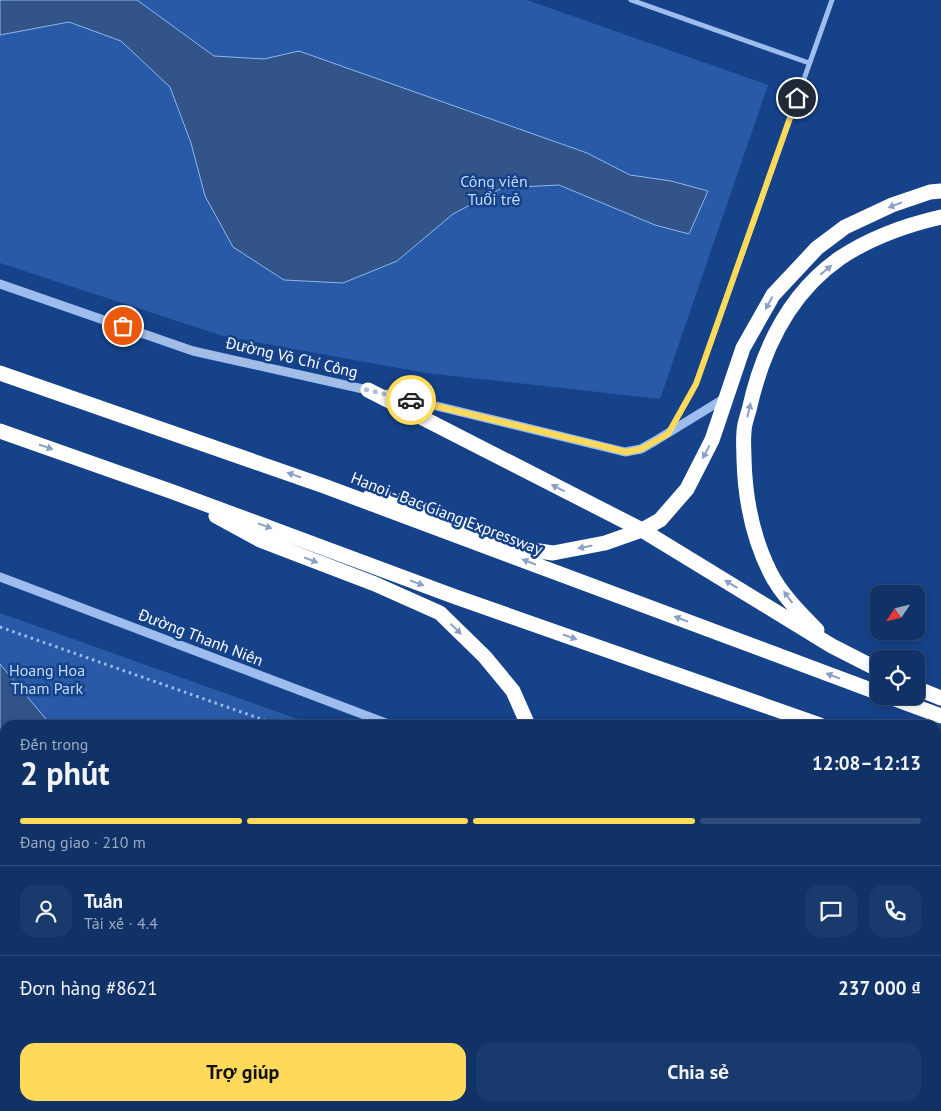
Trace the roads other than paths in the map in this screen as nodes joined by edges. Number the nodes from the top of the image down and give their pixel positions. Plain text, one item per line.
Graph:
1 (631, 0) edge
2 (832, 0) edge
3 (809, 63) junction
4 (941, 191) edge
5 (941, 217) edge
6 (0, 284) edge
7 (0, 373) edge
8 (368, 390) junction
9 (726, 398) junction
10 (0, 431) edge
11 (668, 434) junction
12 (324, 486) junction
13 (173, 492) junction
14 (642, 530) junction
15 (0, 577) edge
16 (832, 646) junction
17 (870, 665) edge
18 (870, 690) edge
19 (925, 692) edge
20 (941, 698) edge
21 (911, 705) edge
22 (941, 716) edge
23 (378, 720) edge
24 (526, 720) edge
25 (806, 720) edge

1 - 3 street
2 - 3 street
3 - 11 street
4 -> 9 highway
16 -> 5 highway
6 - 8 street, Đường Võ Chí Công
12 -> 7 highway, Hanoi - Bac Giang Expressway
8 - 11 street, Đường Võ Chí Công
14 -> 8 highway
9 - 11 street, Đường Võ Chí Công
9 -> 14 highway
10 -> 13 highway
14 -> 12 highway
18 -> 12 highway, Hanoi - Bac Giang Expressway
13 -> 24 highway
13 -> 25 highway
16 -> 14 highway
15 - 23 street, Đường Thanh Niên
16 - 17 highway
19 - 20 highway
21 - 22 highway

